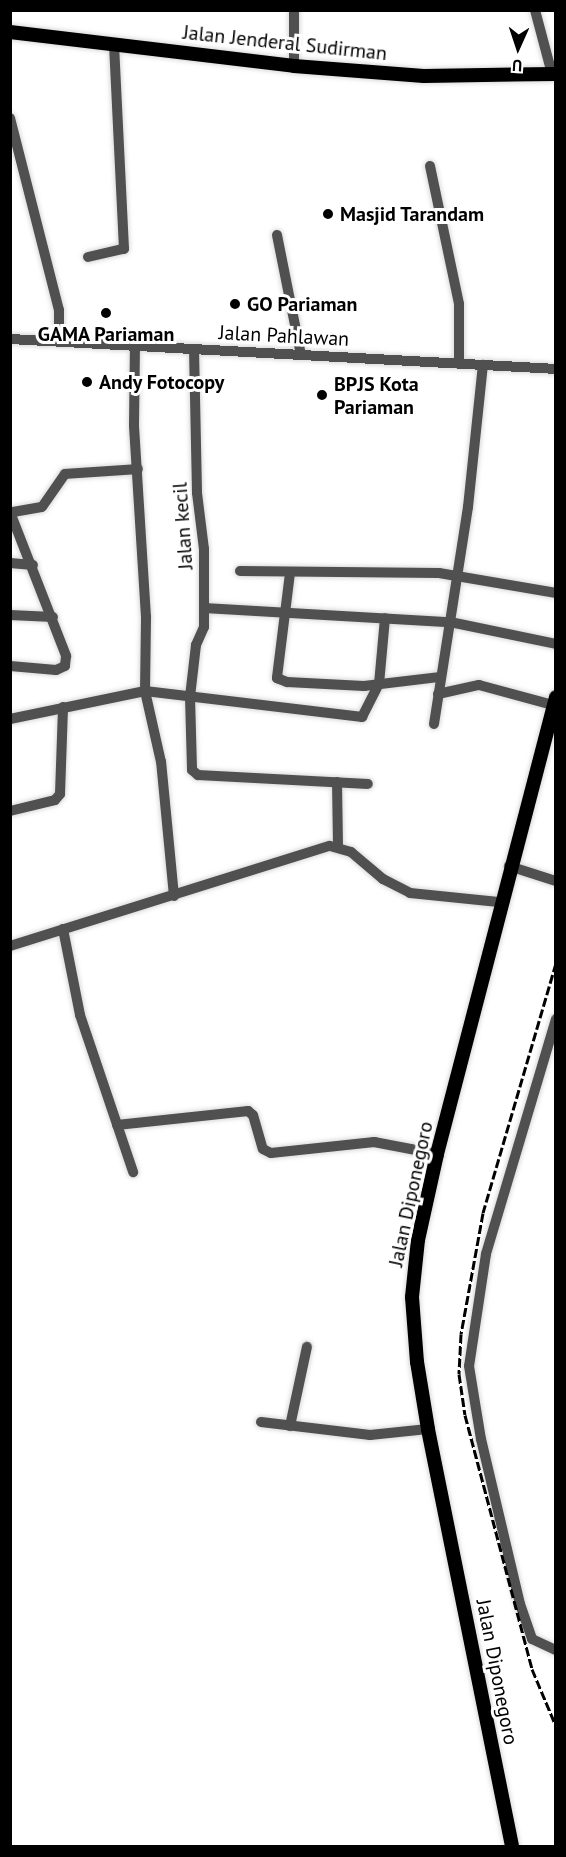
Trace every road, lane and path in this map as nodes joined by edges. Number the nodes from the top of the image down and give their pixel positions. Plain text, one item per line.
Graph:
1 (294, 10) edge
2 (535, 10) edge
3 (10, 32) edge
4 (114, 43) junction
5 (294, 66) junction
6 (554, 74) edge
7 (10, 118) edge
8 (430, 166) dead end
9 (277, 235) dead end
10 (88, 257) dead end
11 (10, 339) edge
12 (59, 341) junction
13 (135, 346) junction
14 (194, 350) junction
15 (301, 355) junction
16 (459, 364) junction
17 (483, 365) junction
18 (555, 369) edge
19 (138, 469) junction
20 (12, 512) edge
21 (10, 563) edge
22 (33, 565) junction
23 (240, 571) dead end
24 (290, 573) junction
25 (455, 575) junction
26 (555, 593) edge
27 (204, 608) junction
28 (10, 615) edge
29 (284, 615) junction
30 (53, 617) junction
31 (385, 618) junction
32 (450, 622) junction
33 (555, 644) edge
34 (10, 666) edge
35 (440, 677) junction
36 (380, 684) junction
37 (145, 691) junction
38 (438, 694) junction
39 (190, 697) junction
40 (554, 701) edge
41 (63, 707) junction
42 (10, 719) edge
43 (434, 724) dead end
44 (337, 782) junction
45 (368, 784) dead end
46 (10, 811) edge
47 (338, 846) junction
48 (509, 866) junction
49 (555, 881) edge
50 (174, 896) junction
51 (499, 902) junction
52 (63, 929) junction
53 (10, 946) edge
54 (555, 1019) edge
55 (553, 1039) edge
56 (117, 1125) junction
57 (437, 1154) junction
58 (133, 1172) dead end
59 (307, 1347) dead end
60 (261, 1422) dead end
61 (290, 1425) junction
62 (428, 1429) junction
63 (555, 1650) edge
64 (512, 1846) edge

1 - 5 street
2 - 6 street
3 - 4 main road, Jalan Jenderal Sudirman
4 - 5 main road, Jalan Jenderal Sudirman
4 - 10 street
5 - 6 main road, Jalan Jenderal Sudirman
7 - 12 street
8 - 16 street
9 - 15 street
11 - 12 street, Jalan Pahlawan
12 - 13 street, Jalan Pahlawan
13 - 14 street, Jalan Pahlawan
13 - 19 street
14 - 15 street, Jalan Pahlawan
14 - 27 street, Jalan kecil
15 - 16 street, Jalan Pahlawan
16 - 17 street, Jalan Pahlawan
17 - 18 street, Jalan Pahlawan
17 - 25 street
19 - 20 street
19 - 37 street
20 - 22 street
21 - 22 street
22 - 30 street
23 - 24 street
24 - 25 street
24 - 29 street
25 - 26 street
25 - 32 street
27 - 29 street
27 - 39 street, Jalan kecil
28 - 30 street
29 - 31 street
29 - 36 street
30 - 34 street
31 - 32 street
31 - 36 street
32 - 33 street
32 - 35 street
35 - 36 street
35 - 38 street
36 - 39 street
37 - 39 street
37 - 41 street
37 - 50 street
38 - 40 street
38 - 43 street
39 - 44 street, Jalan kecil
40 - 48 main road, Jalan Diponegoro
41 - 42 street
41 - 46 street
44 - 45 street
44 - 47 street
47 - 50 street
47 - 51 street
48 - 49 street
48 - 51 main road, Jalan Diponegoro
50 - 52 street
51 - 57 main road, Jalan Diponegoro
52 - 53 street
52 - 56 street
54 - 55 street
55 - 63 street
56 - 57 street
56 - 58 street
57 - 62 main road, Jalan Diponegoro
59 - 61 street
60 - 61 street
61 - 62 street
62 - 64 main road, Jalan Diponegoro

